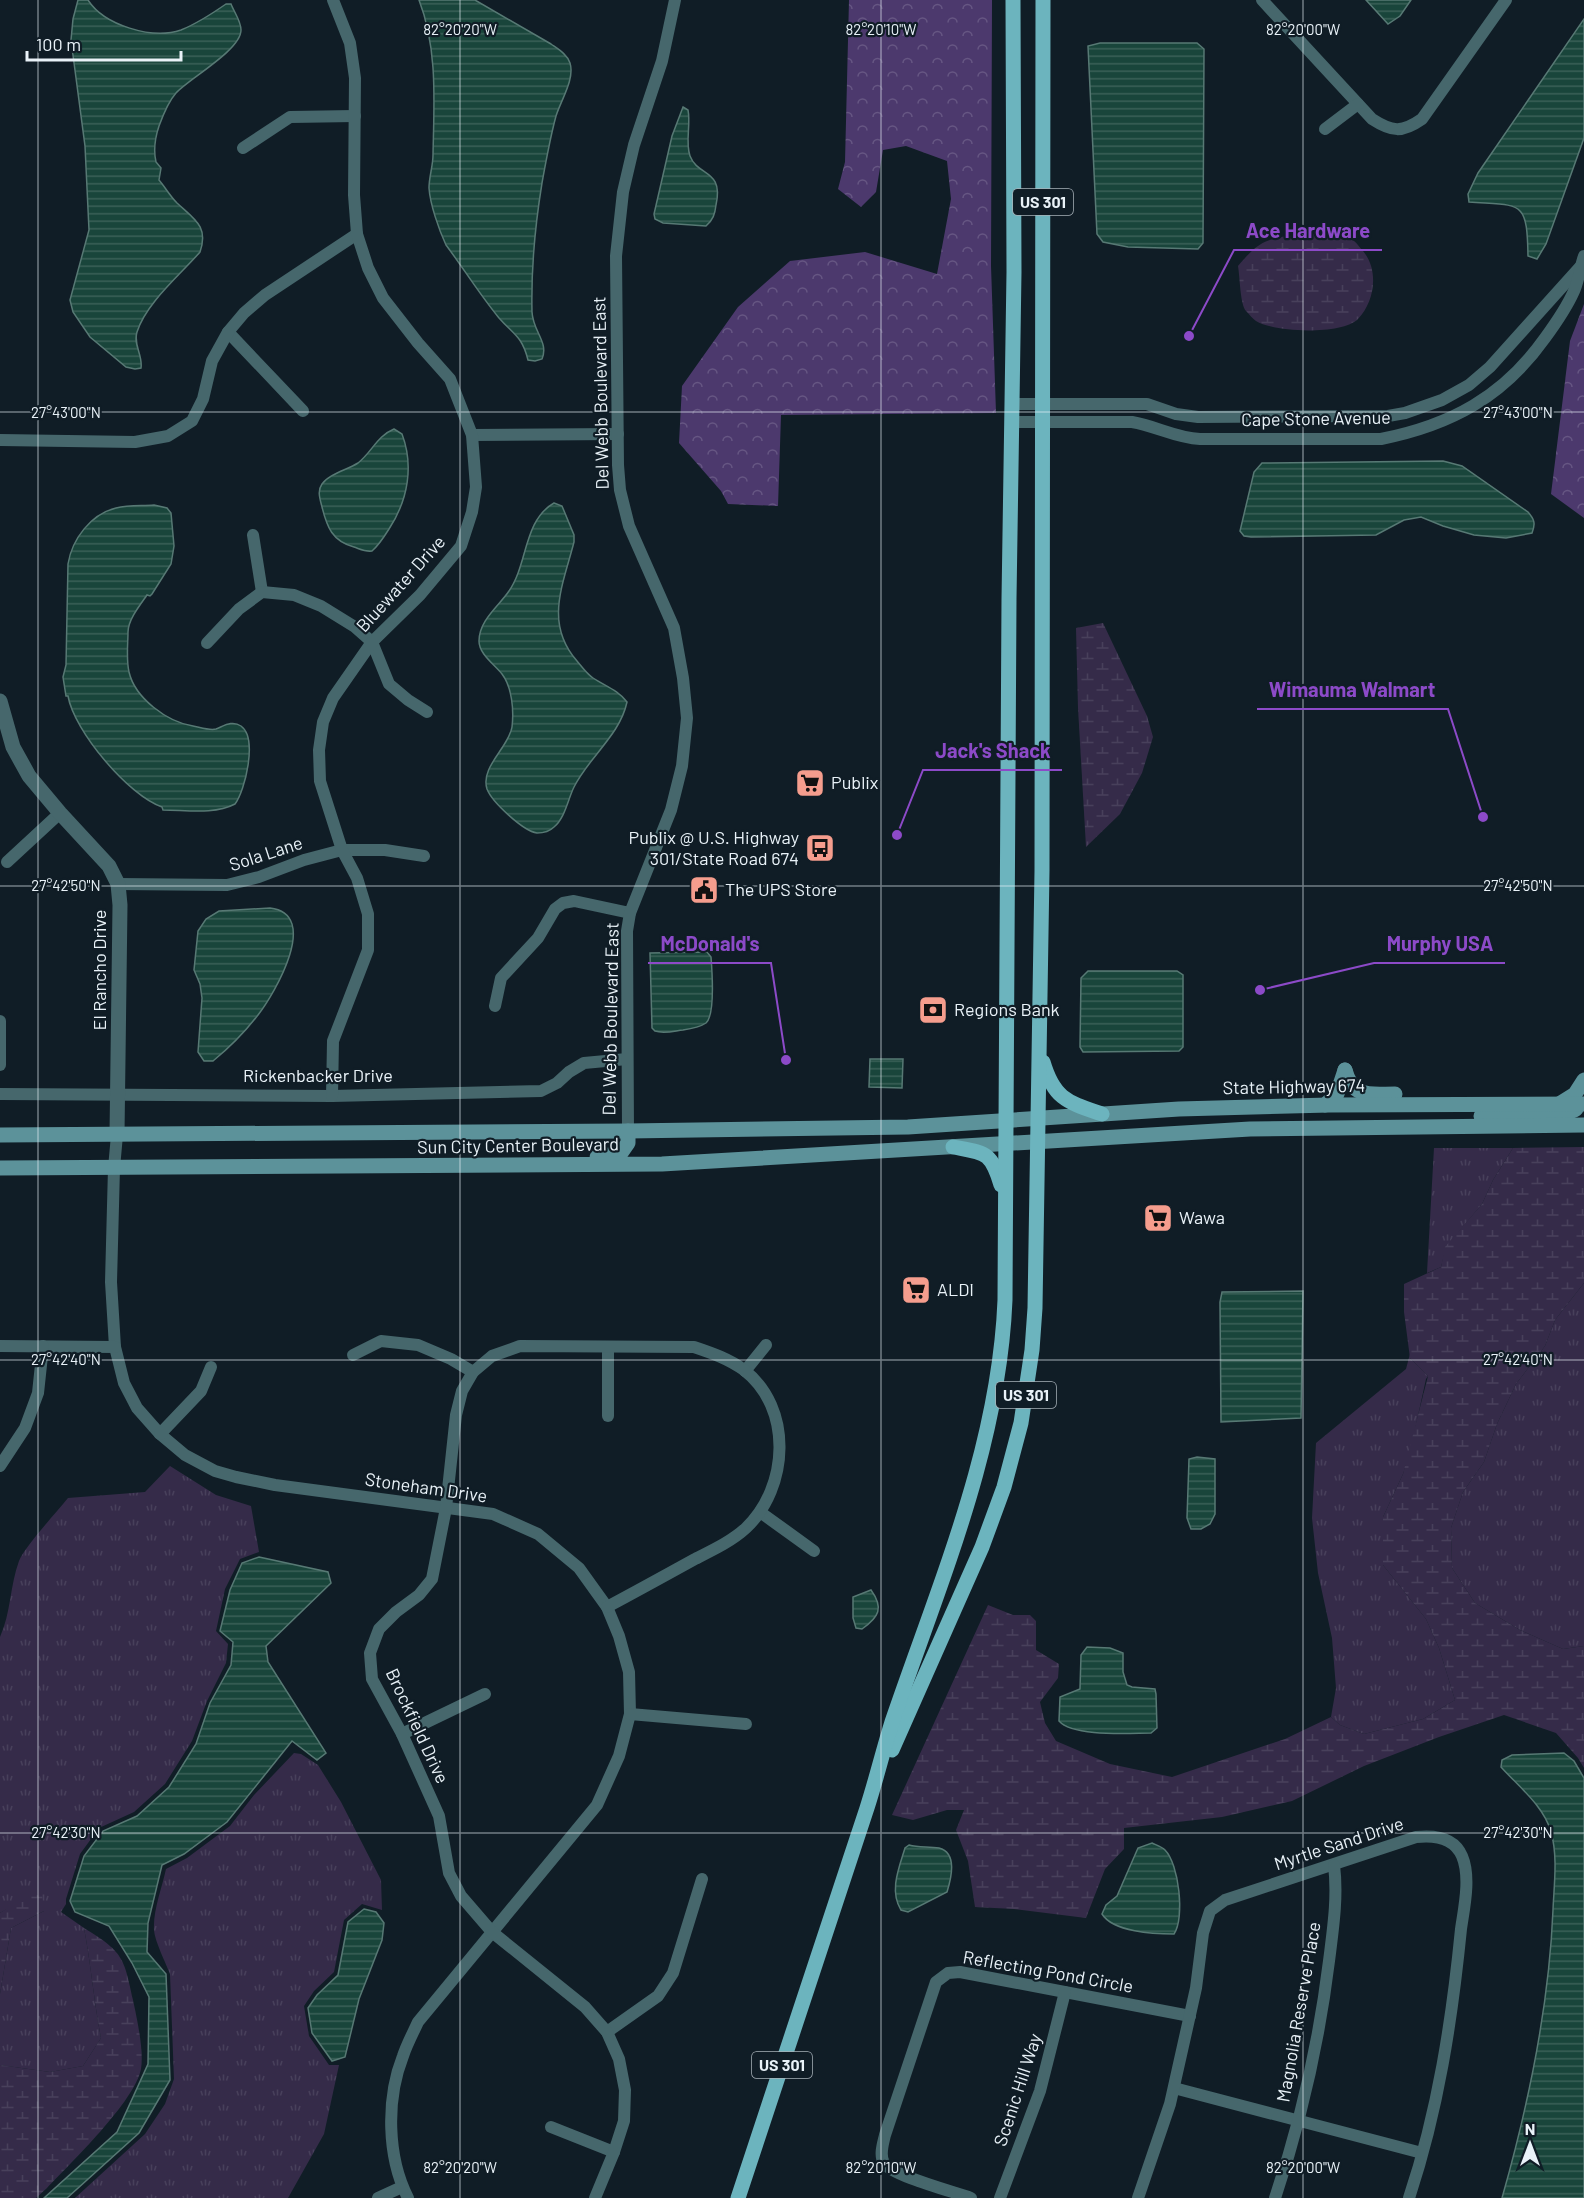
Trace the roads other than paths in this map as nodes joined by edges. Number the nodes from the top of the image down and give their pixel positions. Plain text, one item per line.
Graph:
1 (333, 0) edge
2 (675, 0) edge
3 (1013, 0) edge
4 (1044, 0) edge
5 (1262, 0) edge
6 (1506, 0) edge
7 (1358, 104) junction
8 (355, 116) junction
9 (1325, 129) dead end
10 (243, 148) dead end
11 (357, 234) junction
12 (1582, 261) edge
13 (228, 332) junction
14 (1013, 404) junction
15 (1043, 404) junction
16 (303, 411) dead end
17 (1012, 422) junction
18 (1043, 422) junction
19 (618, 434) junction
20 (472, 435) junction
21 (0, 440) edge
22 (253, 535) dead end
23 (262, 592) junction
24 (372, 642) junction
25 (207, 643) dead end
26 (0, 700) edge
27 (427, 712) dead end
28 (60, 813) junction
29 (342, 850) junction
30 (424, 856) dead end
31 (7, 862) dead end
32 (118, 884) junction
33 (630, 913) junction
34 (495, 1006) dead end
35 (0, 1021) edge
36 (1039, 1050) junction
37 (627, 1059) junction
38 (0, 1065) edge
39 (1584, 1080) edge
40 (119, 1093) junction
41 (0, 1094) edge
42 (332, 1095) junction
43 (1583, 1101) edge
44 (1487, 1104) junction
45 (1559, 1104) junction
46 (1325, 1105) junction
47 (1102, 1114) junction
48 (1037, 1118) junction
49 (1006, 1120) junction
50 (1584, 1125) edge
51 (1392, 1126) junction
52 (628, 1131) junction
53 (0, 1135) edge
54 (117, 1135) junction
55 (1036, 1140) junction
56 (1006, 1142) junction
57 (952, 1147) junction
58 (451, 1166) junction
59 (0, 1168) edge
60 (114, 1168) junction
61 (1006, 1202) junction
62 (766, 1345) dead end
63 (0, 1346) edge
64 (43, 1346) junction
65 (115, 1347) junction
66 (608, 1347) junction
67 (353, 1355) dead end
68 (211, 1367) dead end
69 (745, 1371) junction
70 (473, 1372) junction
71 (608, 1416) dead end
72 (160, 1434) junction
73 (0, 1466) edge
74 (446, 1508) junction
75 (760, 1512) junction
76 (814, 1551) dead end
77 (607, 1607) junction
78 (485, 1694) dead end
79 (630, 1714) junction
80 (747, 1724) dead end
81 (402, 1734) junction
82 (868, 1804) junction
83 (1334, 1865) junction
84 (702, 1879) dead end
85 (492, 1932) junction
86 (1065, 1992) junction
87 (1190, 2016) junction
88 (607, 2032) junction
89 (1174, 2088) junction
90 (1299, 2120) junction
91 (551, 2127) dead end
92 (614, 2152) junction
93 (1422, 2153) junction
94 (405, 2192) edge
95 (378, 2198) edge
96 (595, 2198) edge
97 (738, 2198) edge
98 (971, 2198) edge
99 (1000, 2198) edge
100 (1138, 2198) edge
101 (1275, 2198) edge
102 (1409, 2198) edge

1 - 8 street, Bluewater Drive
2 - 19 street, Del Webb Boulevard East
3 - 14 main road, US 301
4 - 15 main road, US 301
5 - 7 street
6 - 7 street
7 - 9 street
8 - 10 street
8 - 11 street, Bluewater Drive
11 - 13 street
11 - 20 street, Bluewater Drive
12 - 15 street, Cape Stone Avenue
12 - 18 street, Cape Stone Avenue
13 - 16 street
13 - 21 street
14 - 15 street, Cape Stone Avenue
14 - 17 main road, US 301
15 - 18 main road, US 301
17 - 18 street, Cape Stone Avenue
17 - 49 main road, US 301
18 - 36 main road, US 301
19 - 20 street
19 - 33 street, Del Webb Boulevard East
20 - 24 street, Bluewater Drive
22 - 23 street
23 - 24 street
23 - 25 street
24 - 27 street
24 - 29 street, Bluewater Drive
26 - 28 street, El Rancho Drive
28 - 31 street
28 - 32 street, El Rancho Drive
29 - 30 street, Sola Lane
29 - 32 street, Sola Lane
29 - 42 street, Bluewater Drive
32 - 40 street, El Rancho Drive
33 - 34 street
33 - 37 street, Del Webb Boulevard East
35 - 38 street
36 - 47 main road
36 - 48 main road, US 301
37 - 42 street, Rickenbacker Drive
37 - 52 street, Del Webb Boulevard East
39 - 45 main road
40 - 41 street, Rickenbacker Drive
40 - 42 street, Rickenbacker Drive
40 - 54 street, El Rancho Drive
43 - 45 main road, State Highway 674
43 - 51 main road
44 - 45 main road, State Highway 674
44 - 46 main road, State Highway 674
44 - 46 main road
46 - 47 main road, State Highway 674
47 - 48 main road, State Highway 674
48 - 49 main road, State Highway 674
48 - 55 main road, US 301
49 - 52 main road, Sun City Center Boulevard
49 - 56 main road, US 301
50 - 51 main road
51 - 55 main road
52 - 54 main road, Sun City Center Boulevard
52 - 58 main road
53 - 54 main road, Sun City Center Boulevard
54 - 60 street, Stoneham Drive
55 - 56 main road, Sun City Center Boulevard
55 - 82 main road, US 301
56 - 57 main road, Sun City Center Boulevard
56 - 61 main road, US 301
57 - 58 main road, Sun City Center Boulevard
57 - 61 main road
58 - 60 main road, Sun City Center Boulevard
59 - 60 main road, Sun City Center Boulevard
60 - 65 street, Stoneham Drive
61 - 82 main road, US 301
62 - 69 street
63 - 64 street
64 - 65 street
64 - 73 street
65 - 72 street, Stoneham Drive
66 - 69 street
66 - 70 street
66 - 71 street
67 - 70 street
68 - 72 street
69 - 75 street
70 - 74 street, Brockfield Drive
72 - 74 street, Stoneham Drive
74 - 77 street, Stoneham Drive
74 - 81 street, Brockfield Drive
75 - 76 street
75 - 77 street
77 - 79 street, Stoneham Drive
78 - 81 street
79 - 80 street
79 - 85 street, Stoneham Drive
81 - 85 street, Brockfield Drive
82 - 97 main road, US 301
83 - 87 street, Myrtle Sand Drive
83 - 90 street, Magnolia Reserve Place
83 - 93 street, Myrtle Sand Drive
84 - 88 street
85 - 88 street, Brockfield Drive
85 - 94 street, Stoneham Drive
86 - 87 street, Reflecting Pond Circle
86 - 98 street, Reflecting Pond Circle
86 - 99 street, Scenic Hill Way
87 - 89 street, Myrtle Sand Drive
88 - 92 street, Brockfield Drive
89 - 90 street
89 - 100 street, Myrtle Sand Drive
90 - 93 street
90 - 101 street, Magnolia Reserve Place
91 - 92 street
92 - 96 street, Brockfield Drive
93 - 102 street, Myrtle Sand Drive
94 - 95 street

